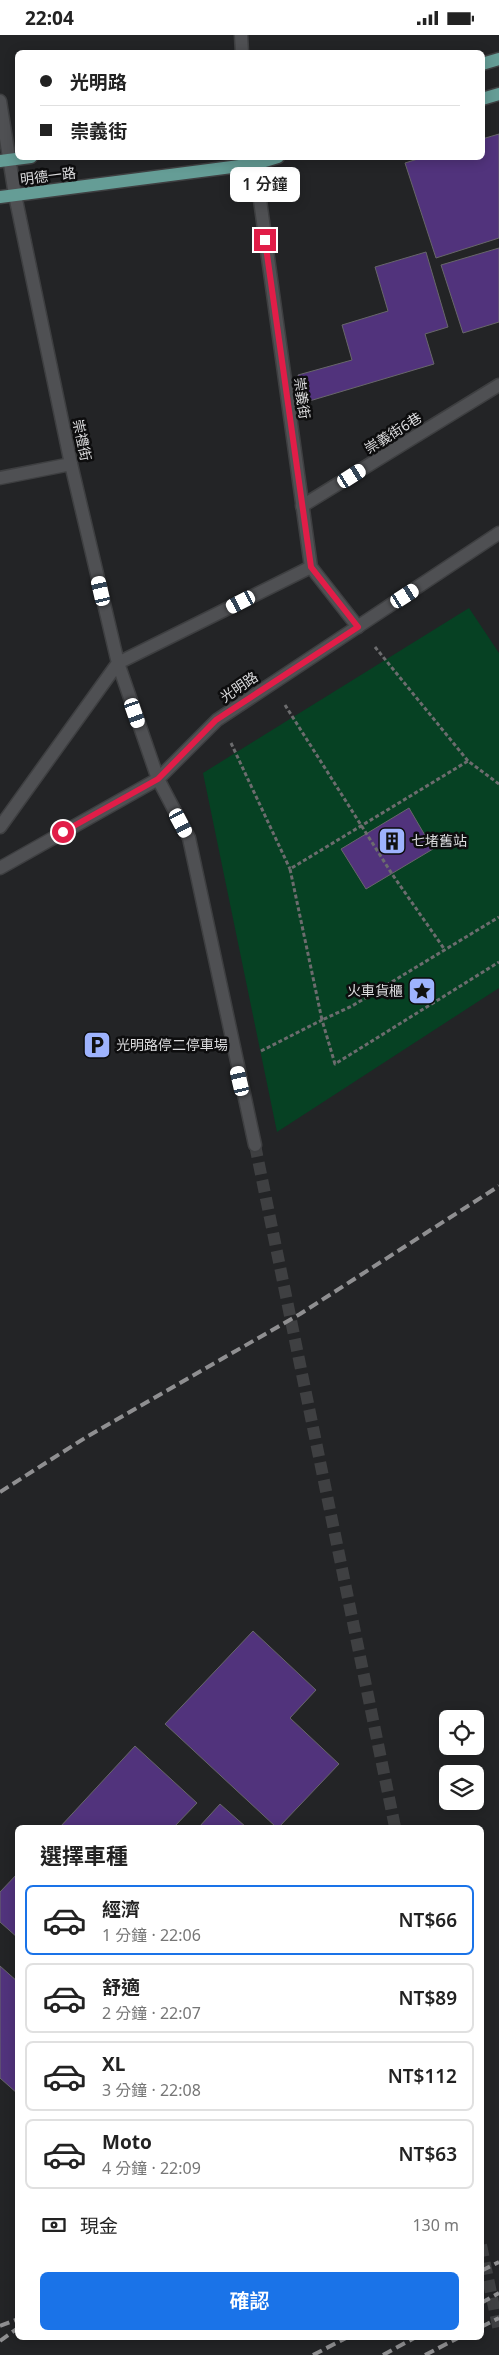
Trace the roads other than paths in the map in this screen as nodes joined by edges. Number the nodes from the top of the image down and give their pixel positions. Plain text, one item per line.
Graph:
1 (241, 35) edge
2 (242, 50) edge
3 (499, 59) edge
4 (485, 63) edge
5 (499, 94) edge
6 (485, 98) edge
7 (0, 101) edge
8 (5, 161) edge
9 (254, 161) edge
10 (15, 195) junction
11 (0, 197) edge
12 (499, 385) edge
13 (72, 464) junction
14 (0, 478) edge
15 (302, 506) junction
16 (499, 533) edge
17 (311, 567) junction
18 (358, 627) junction
19 (118, 663) junction
20 (158, 779) junction
21 (0, 827) edge
22 (0, 868) edge
23 (255, 1145) tunnel mouth

1 - 2 street
3 - 4 main road
5 - 6 main road
7 - 8 street, 崇禮街
8 - 10 street, 崇禮街
9 - 10 main road, 明德一路
9 - 15 street, 崇義街
10 - 11 main road, 明德一路
10 - 13 street, 崇禮街
12 - 15 street, 崇義街6巷
13 - 14 street
13 - 19 street, 崇禮街
15 - 17 street, 崇義街
16 - 18 street, 光明路
17 - 18 street, 崇義街
17 - 19 street
18 - 20 street, 光明路
19 - 20 street, 崇禮街
19 - 21 street
20 - 22 street, 光明路
20 - 23 street, 崇禮街

